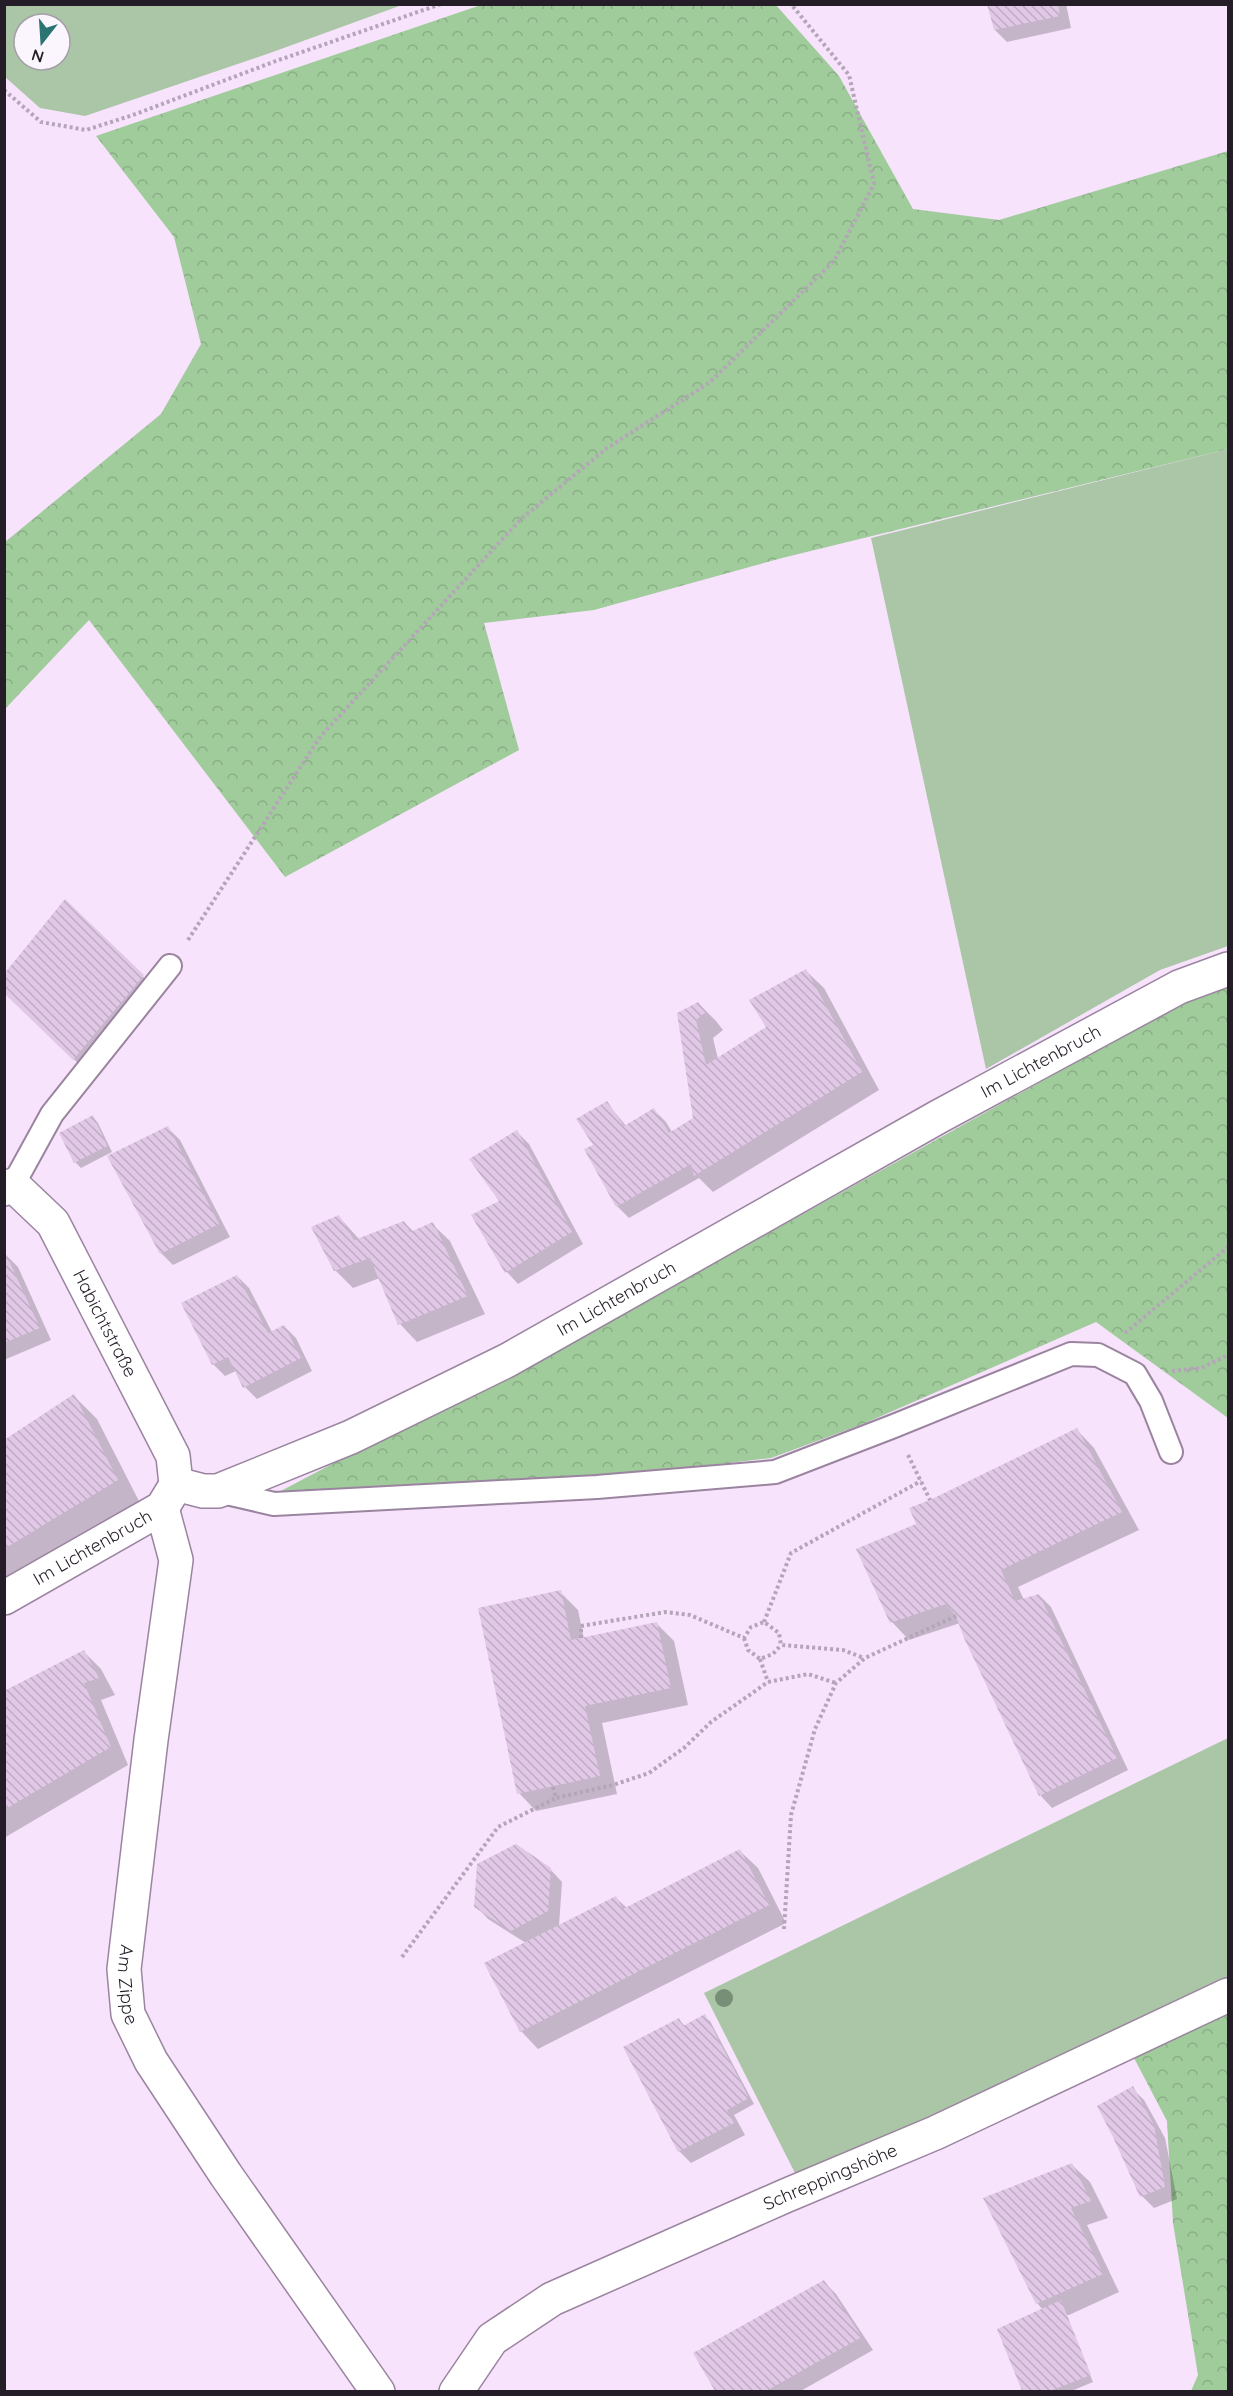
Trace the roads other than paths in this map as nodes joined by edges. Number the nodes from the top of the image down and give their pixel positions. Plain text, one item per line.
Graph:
1 (170, 966) road end
2 (1228, 969) edge
3 (9, 1187) edge
4 (1171, 1452) dead end
5 (218, 1491) junction
6 (169, 1496) junction
7 (4, 1598) edge
8 (1228, 1995) edge
9 (378, 2391) edge
10 (456, 2391) edge

1 - 3 lane
2 - 5 street, Im Lichtenbruch
3 - 6 street, Habichtstraße
4 - 5 lane
5 - 6 street, Im Lichtenbruch
6 - 7 street, Im Lichtenbruch
6 - 9 street, Am Zippe
8 - 10 street, Schreppingshöhe

